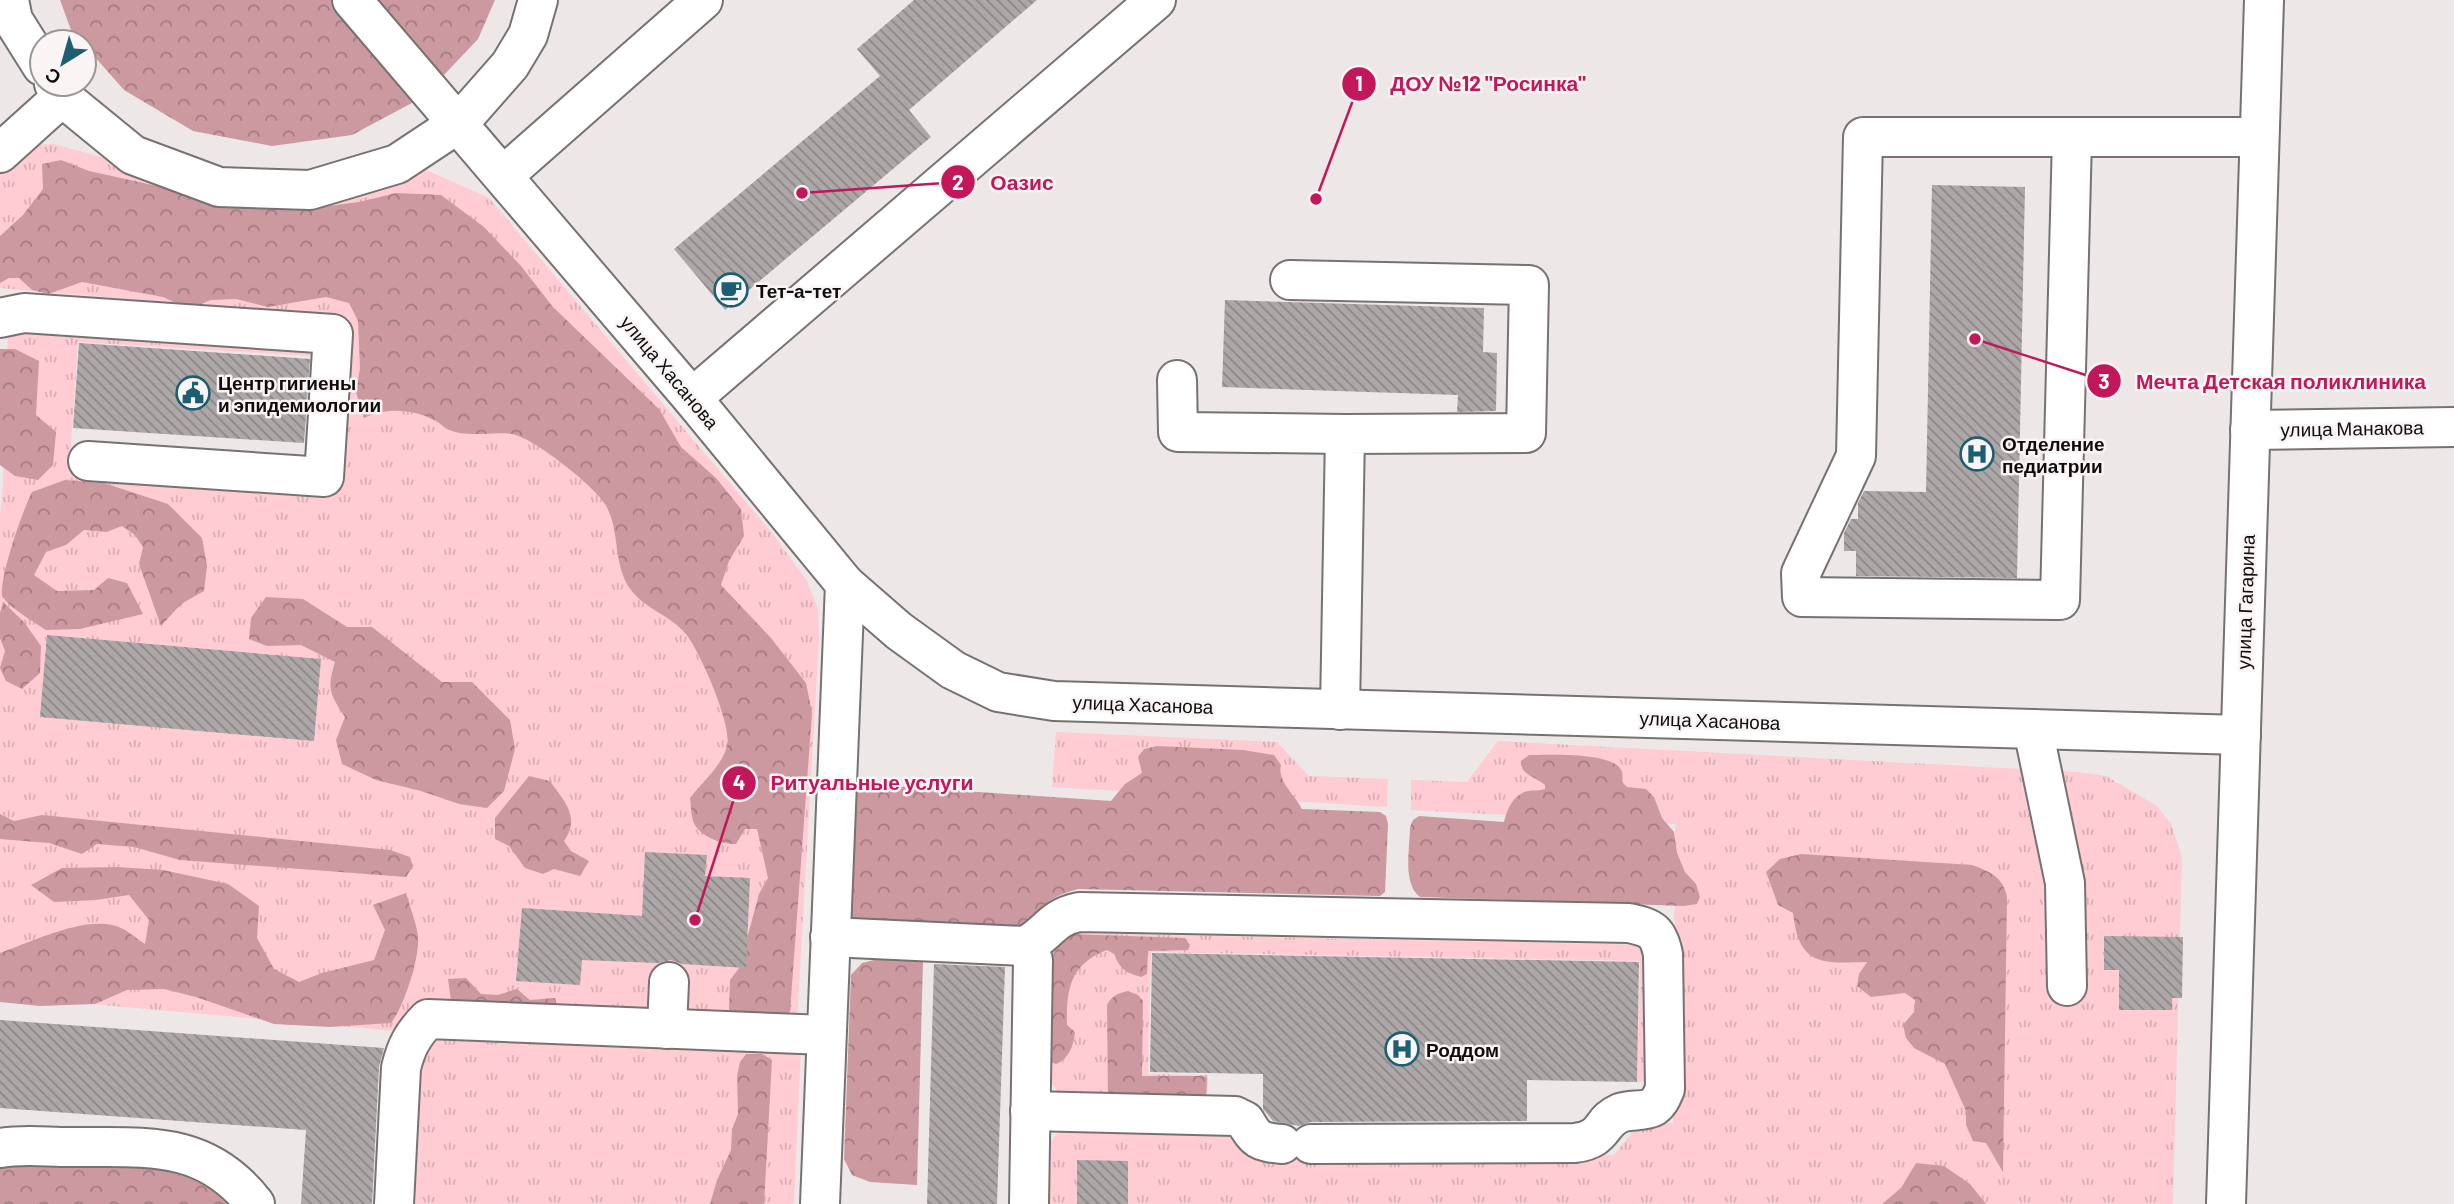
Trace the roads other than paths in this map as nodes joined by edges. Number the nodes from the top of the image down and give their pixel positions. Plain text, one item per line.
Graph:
1 (9, 0) edge
2 (352, 0) edge
3 (538, 0) edge
4 (704, 0) edge
5 (1156, 0) edge
6 (2264, 0) edge
7 (28, 44) edge
8 (51, 98) edge
9 (66, 98) edge
10 (459, 123) junction
11 (2259, 137) junction
12 (2072, 138) junction
13 (0, 153) edge
14 (504, 175) junction
15 (1290, 280) dead end
16 (0, 318) edge
17 (1177, 380) dead end
18 (692, 398) junction
19 (2454, 427) edge
20 (2250, 430) junction
21 (1345, 434) junction
22 (88, 461) dead end
23 (845, 584) junction
24 (1340, 710) junction
25 (2033, 729) junction
26 (2241, 735) junction
27 (830, 937) junction
28 (1025, 946) junction
29 (668, 982) dead end
30 (2067, 986) dead end
31 (667, 1029) junction
32 (826, 1035) junction
33 (1030, 1111) junction
34 (0, 1148) edge
35 (254, 1204) edge
36 (394, 1204) edge
37 (820, 1204) edge
38 (1030, 1204) edge
39 (2226, 1204) edge

1 - 7 street
2 - 10 street, улица Хасанова
3 - 10 street
4 - 14 street
5 - 18 street
6 - 11 street, улица Гагарина
8 - 13 street
9 - 10 street
10 - 14 street, улица Хасанова
11 - 12 street
11 - 20 street, улица Гагарина
12 - 12 street
14 - 18 street, улица Хасанова
15 - 21 street
16 - 22 street
17 - 21 street
18 - 23 street, улица Хасанова
19 - 20 street, улица Манакова
20 - 26 street, улица Гагарина
21 - 24 street
23 - 24 street, улица Хасанова
23 - 27 street
24 - 25 street, улица Хасанова
25 - 26 street, улица Хасанова
25 - 30 street
26 - 39 street, улица Гагарина
27 - 28 street
27 - 32 street
28 - 33 street
28 - 33 street
29 - 31 street
31 - 32 street
31 - 36 street
32 - 37 street
33 - 38 street
34 - 35 street

